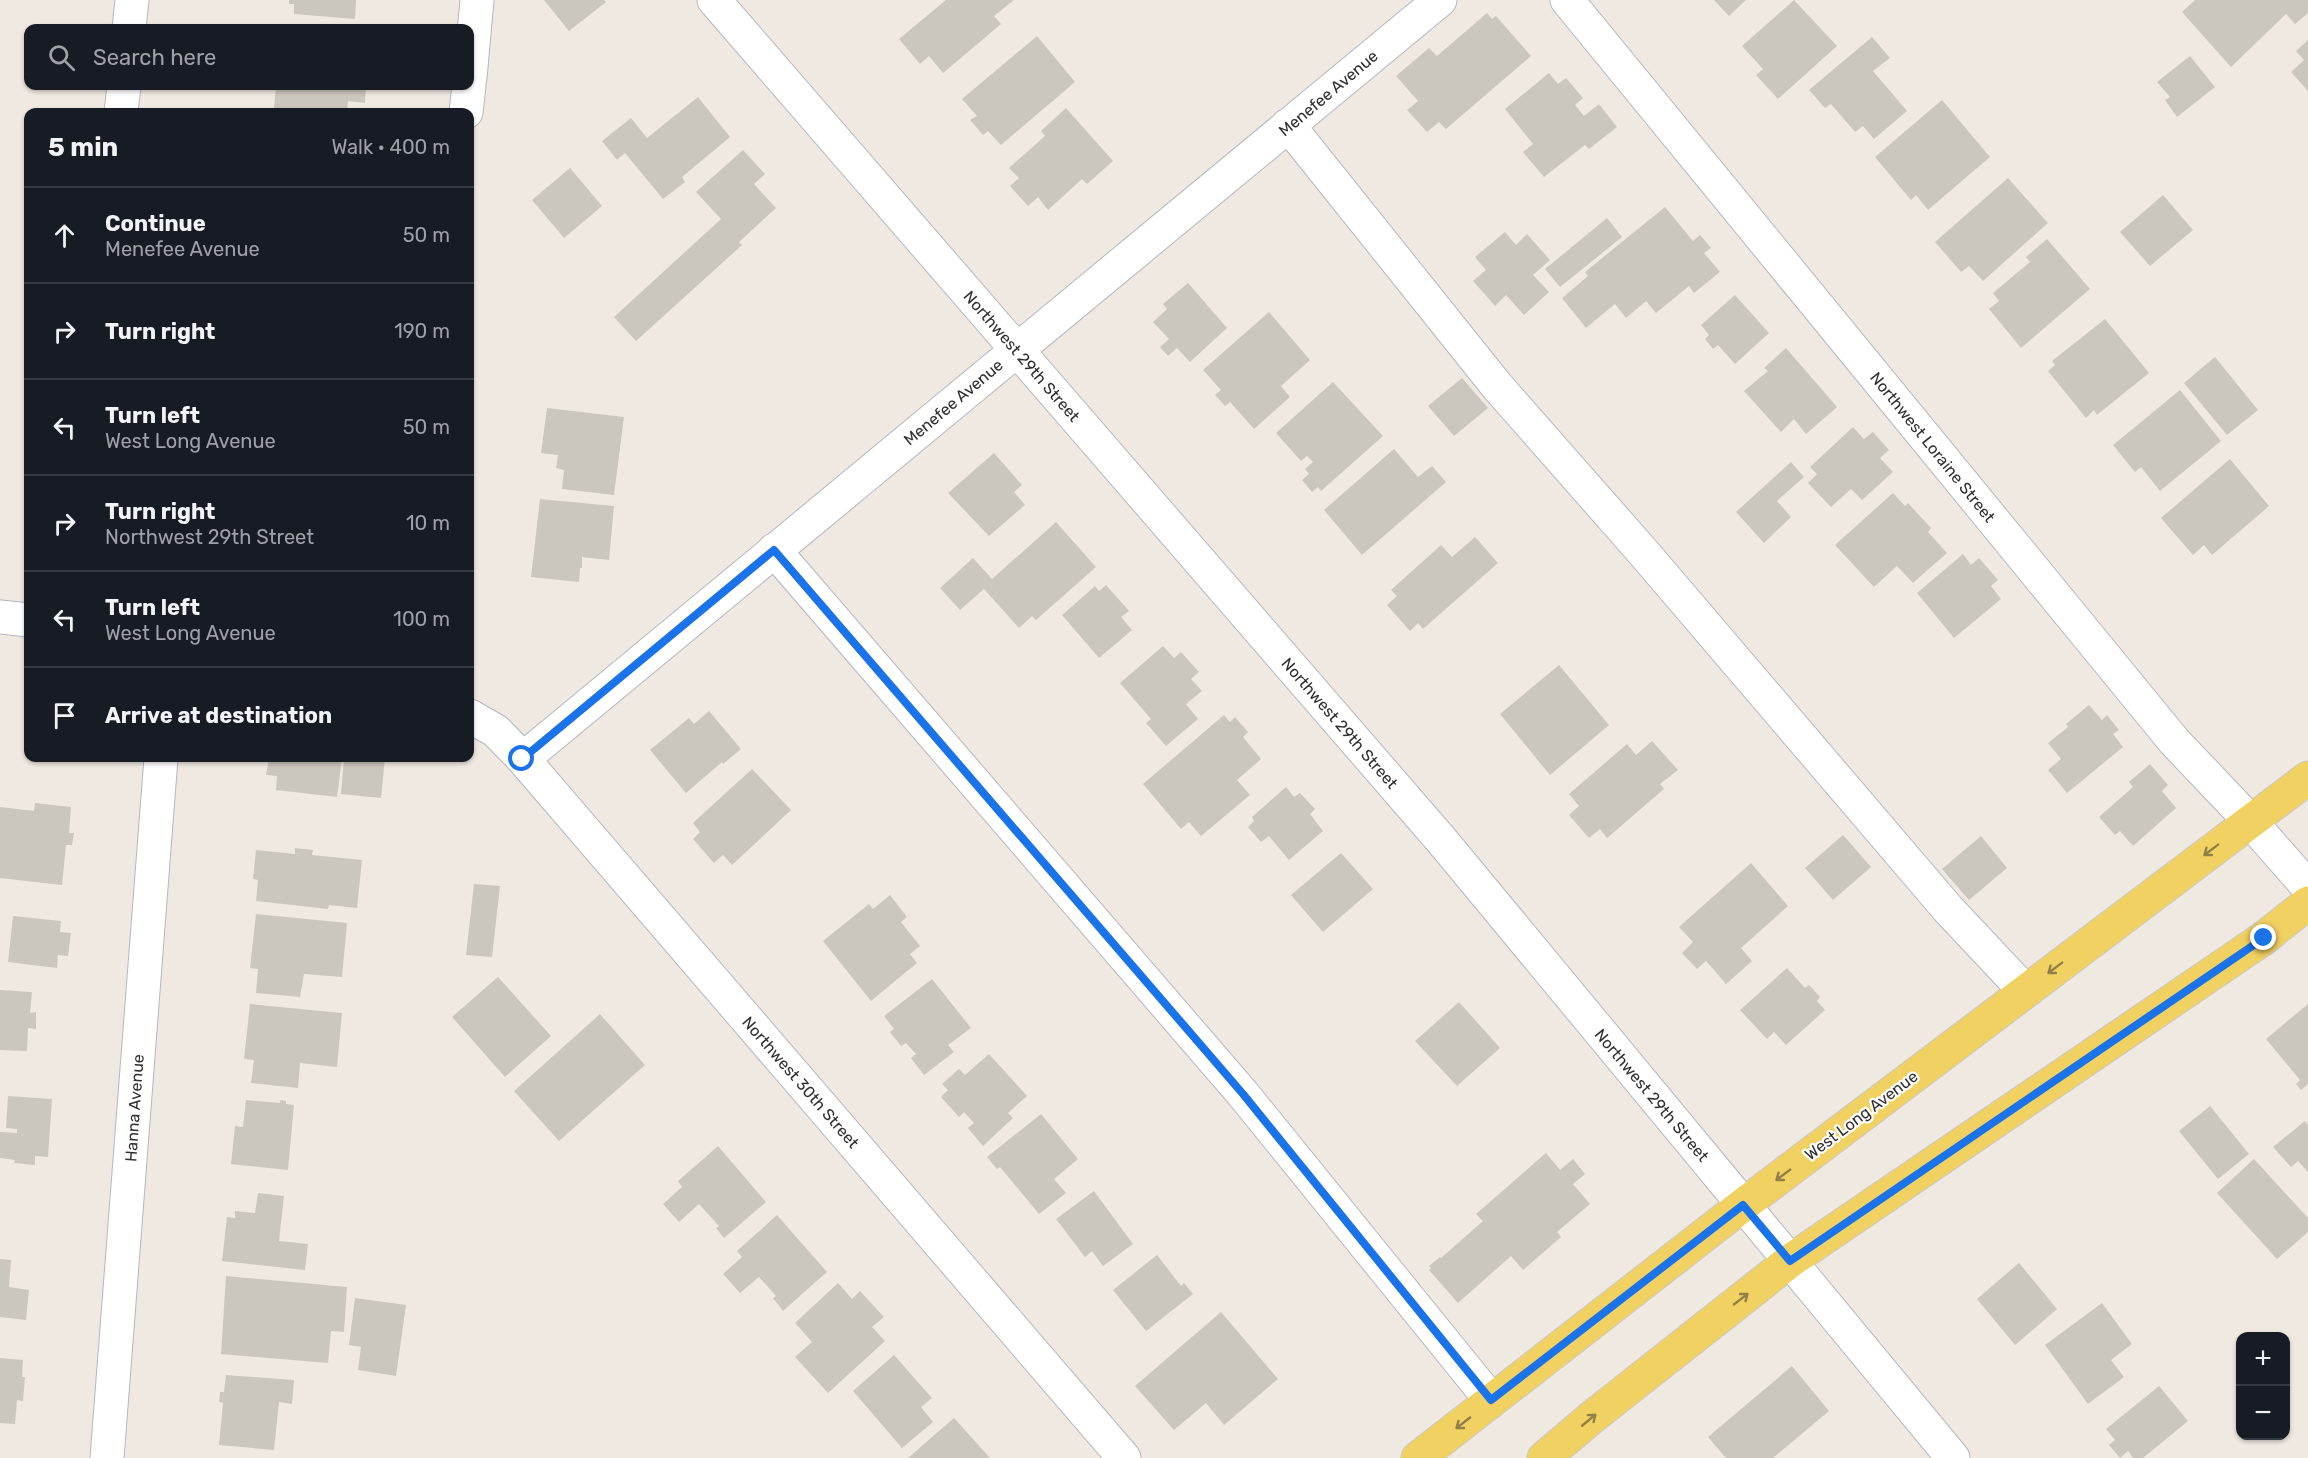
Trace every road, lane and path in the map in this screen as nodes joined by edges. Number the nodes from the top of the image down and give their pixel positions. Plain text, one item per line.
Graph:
1 (132, 0) edge
2 (477, 0) edge
3 (714, 0) edge
4 (1440, 0) edge
5 (1567, 0) edge
6 (129, 24) edge
7 (474, 33) edge
8 (124, 90) edge
9 (469, 90) edge
10 (121, 108) edge
11 (466, 108) edge
12 (1288, 125) junction
13 (1017, 349) junction
14 (774, 550) junction
15 (0, 617) edge
16 (24, 620) edge
17 (474, 718) edge
18 (522, 759) junction
19 (161, 762) edge
20 (2308, 778) edge
21 (2250, 821) junction
22 (2308, 887) edge
23 (2308, 903) edge
24 (2025, 991) junction
25 (1743, 1205) junction
26 (1790, 1261) junction
27 (1491, 1400) junction
28 (106, 1458) edge
29 (1124, 1458) edge
30 (1418, 1458) edge
31 (1544, 1458) edge
32 (1953, 1458) edge

1 - 6 street
2 - 7 street
3 - 13 street, Northwest 29th Street
4 - 12 street, Menefee Avenue
5 - 21 street, Northwest Loraine Street
8 - 10 street
9 - 11 street
12 - 13 street, Menefee Avenue
12 - 24 street
13 - 14 street, Menefee Avenue
13 - 25 street, Northwest 29th Street
14 - 18 street, Menefee Avenue
14 - 27 street
15 - 16 street
17 - 18 street, Northwest 30th Street
18 - 29 street, Northwest 30th Street
19 - 28 street, Hanna Avenue
20 - 21 main road, West Long Avenue
21 - 22 street, Northwest Loraine Street
21 -> 24 main road, West Long Avenue
23 - 26 main road
24 -> 25 main road, West Long Avenue
25 - 26 street, Northwest 29th Street
25 - 27 main road, West Long Avenue
31 -> 26 main road
26 - 32 street, Northwest 29th Street
27 -> 30 main road, West Long Avenue

